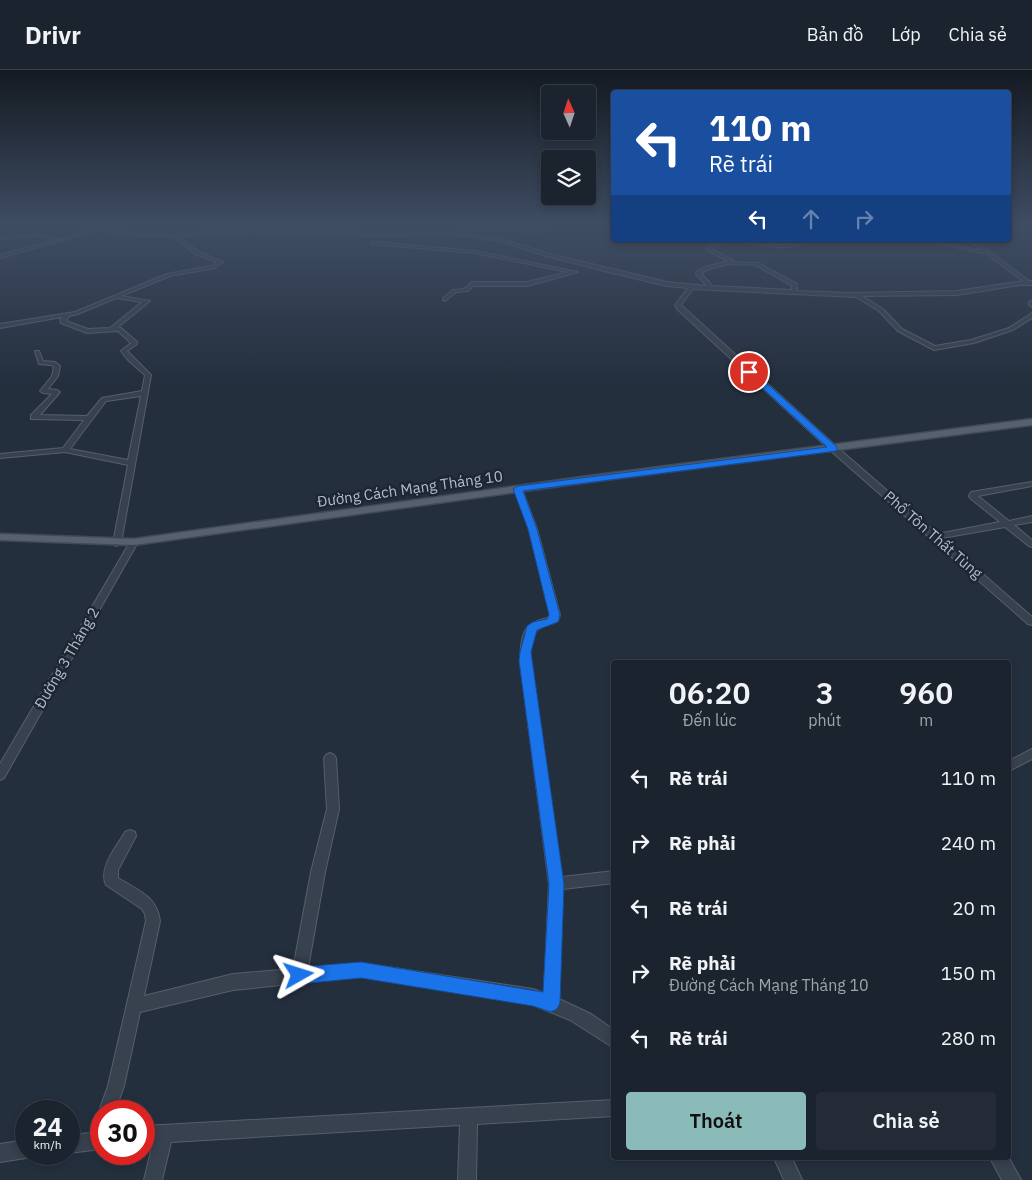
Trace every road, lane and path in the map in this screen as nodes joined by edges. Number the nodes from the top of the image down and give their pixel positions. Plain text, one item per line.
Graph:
1 (164, 277) edge
2 (559, 277) edge
3 (638, 277) edge
4 (701, 277) edge
5 (780, 277) edge
6 (1030, 283) edge
7 (692, 287) junction
8 (711, 288) junction
9 (794, 292) junction
10 (857, 295) junction
11 (118, 297) junction
12 (445, 299) dead end
13 (67, 315) junction
14 (1032, 315) edge
15 (0, 326) edge
16 (112, 329) junction
17 (37, 352) dead end
18 (145, 393) junction
19 (88, 418) junction
20 (1032, 422) edge
21 (834, 449) junction
22 (65, 450) junction
23 (0, 456) edge
24 (131, 463) junction
25 (1032, 484) edge
26 (518, 489) junction
27 (1032, 519) edge
28 (1006, 524) junction
29 (0, 537) edge
30 (935, 537) junction
31 (134, 542) junction
32 (117, 543) junction
33 (1032, 544) edge
34 (1032, 622) edge
35 (1032, 754) edge
36 (330, 758) dead end
37 (1011, 765) edge
38 (0, 775) edge
39 (130, 836) dead end
40 (611, 877) edge
41 (556, 884) junction
42 (299, 975) junction
43 (551, 1003) junction
44 (135, 1006) junction
45 (611, 1038) edge
46 (111, 1100) edge
47 (611, 1108) edge
48 (469, 1116) junction
49 (155, 1134) edge
50 (164, 1134) junction
51 (15, 1151) edge
52 (0, 1153) edge
53 (784, 1160) edge
54 (1000, 1160) edge
55 (153, 1180) edge
56 (467, 1180) edge
57 (793, 1180) edge
58 (1012, 1180) edge

1 - 11 street
2 - 12 street
3 - 7 street
4 - 8 street
5 - 9 street
6 - 10 street
7 - 8 street
7 - 21 street, Phố Tôn Thất Tùng
8 - 9 street
9 - 10 street
10 - 14 street
11 - 13 street
11 - 16 street
13 - 15 street
13 - 16 street
16 - 18 street
17 - 19 street
18 - 19 street
18 - 24 street
19 - 22 street
20 - 21 main road, Đường Cách Mạng Tháng 10
21 - 26 main road, Đường Cách Mạng Tháng 10
21 - 30 street, Phố Tôn Thất Tùng
22 - 23 street
22 - 24 street
24 - 32 street
25 - 28 street
26 - 31 main road, Đường Cách Mạng Tháng 10
26 - 41 street
27 - 28 street
28 - 30 street
28 - 33 street
29 - 32 main road, Đường Cách Mạng Tháng 10
30 - 34 street, Phố Tôn Thất Tùng
31 - 32 main road, Đường Cách Mạng Tháng 10
31 - 38 street, Đường 3 Tháng 2
35 - 37 street
36 - 42 street
39 - 44 street
40 - 41 street
41 - 43 street
42 - 43 street
42 - 44 street
43 - 45 street
44 - 46 street
47 - 48 street
48 - 50 street
48 - 56 street
49 - 50 street
50 - 55 street
51 - 52 street
53 - 57 street
54 - 58 street

